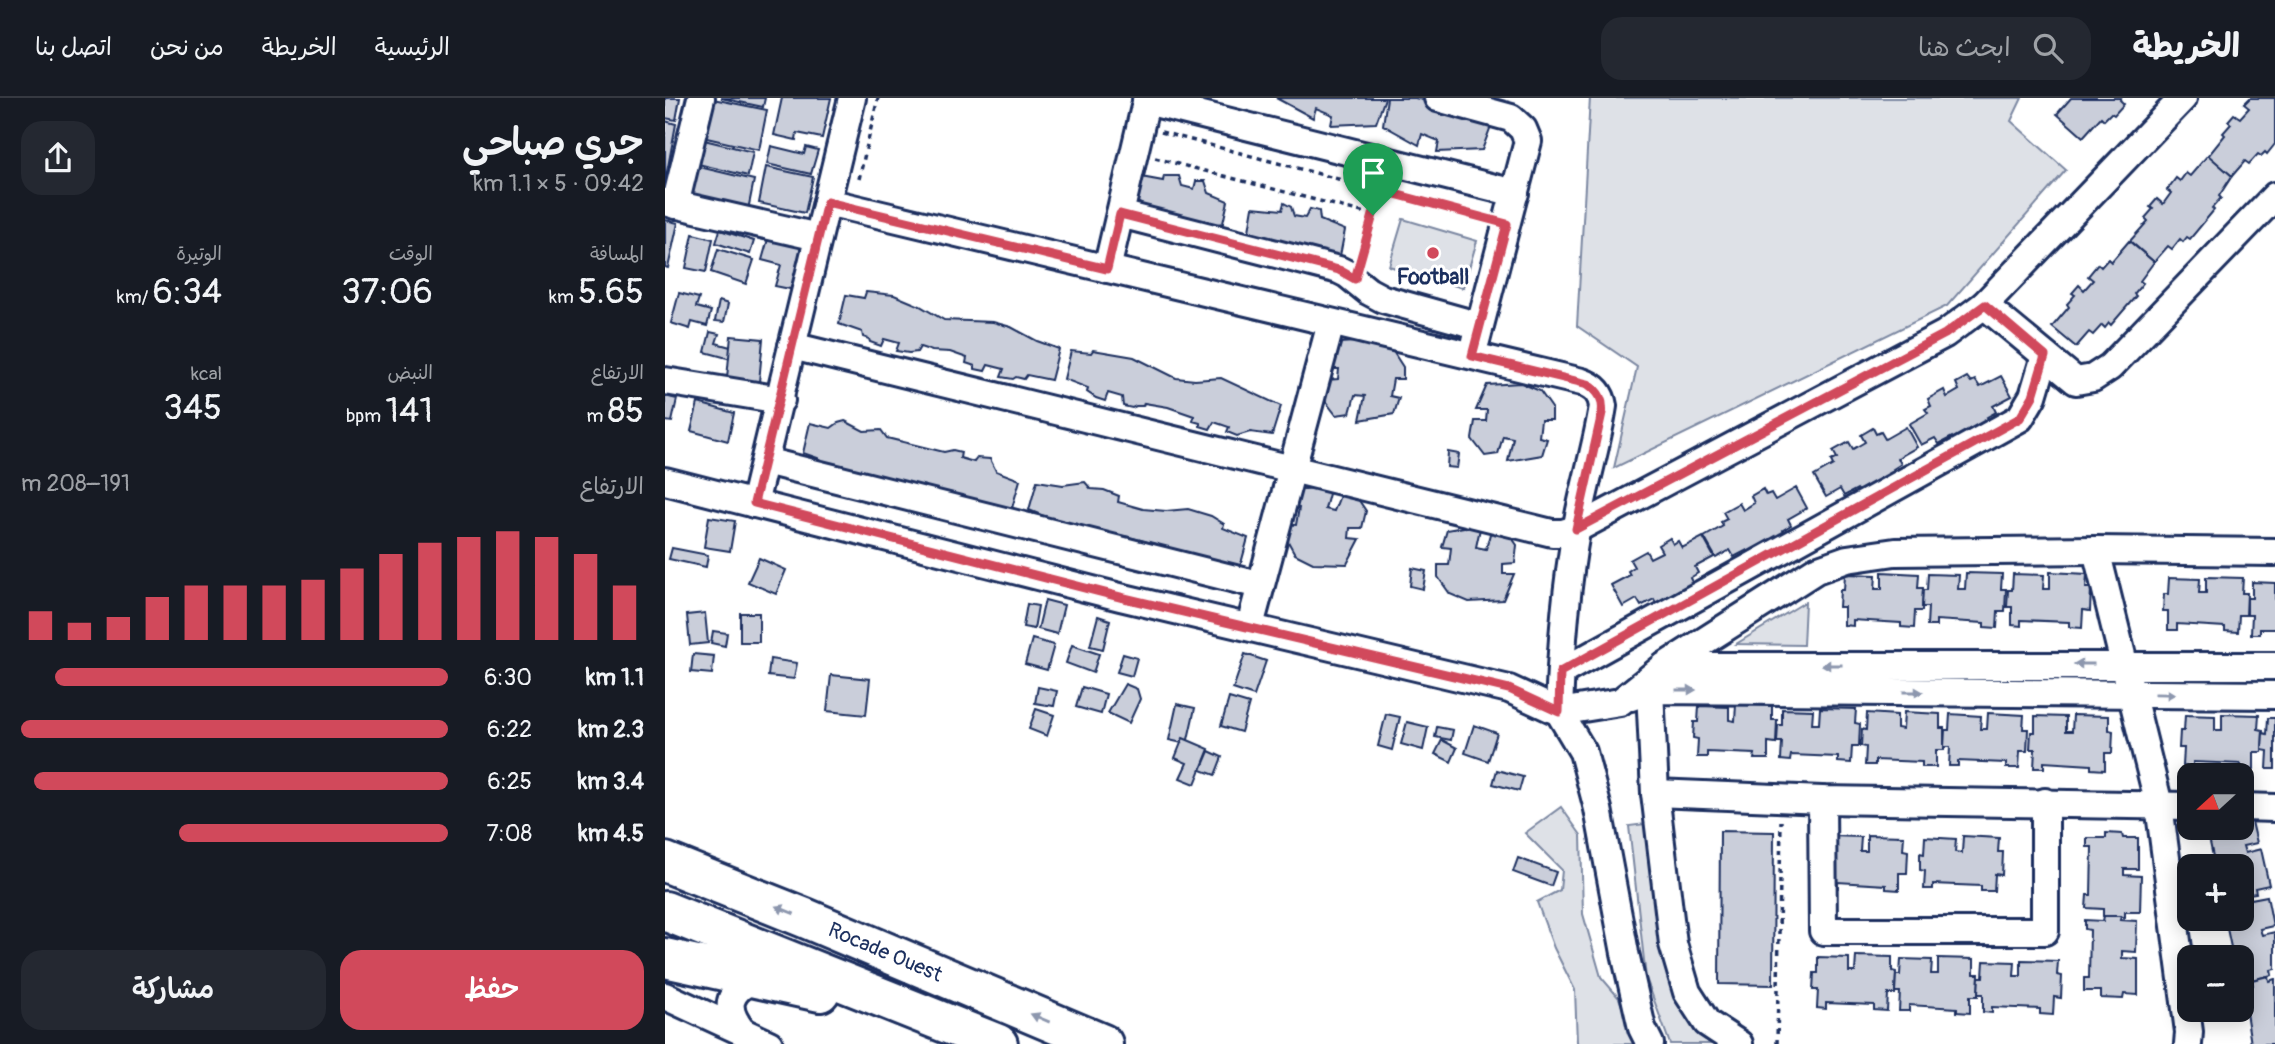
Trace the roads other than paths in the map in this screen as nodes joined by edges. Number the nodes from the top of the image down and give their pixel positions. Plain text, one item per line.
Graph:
1 (701, 98) edge
2 (852, 98) edge
3 (1438, 98) edge
4 (2183, 98) edge
5 (1145, 108) edge
6 (1515, 193) junction
7 (2275, 196) edge
8 (670, 204) edge
9 (839, 205) junction
10 (1120, 214) junction
11 (818, 237) junction
12 (1107, 269) junction
13 (1985, 305) junction
14 (1332, 323) junction
15 (1480, 326) junction
16 (792, 346) junction
17 (1472, 356) junction
18 (2045, 356) junction
19 (665, 381) edge
20 (781, 400) junction
21 (765, 461) junction
22 (1291, 471) junction
23 (665, 481) edge
24 (754, 503) junction
25 (1576, 529) junction
26 (2096, 550) junction
27 (2275, 552) edge
28 (1259, 585) junction
29 (1250, 626) junction
30 (2124, 664) junction
31 (1665, 666) junction
32 (2275, 666) edge
33 (1560, 672) junction
34 (1650, 690) junction
35 (2131, 693) junction
36 (2275, 695) edge
37 (1620, 702) junction
38 (1559, 712) junction
39 (1655, 793) junction
40 (1822, 800) junction
41 (2045, 802) junction
42 (2159, 805) junction
43 (2177, 806) edge
44 (2254, 810) edge
45 (2273, 816) edge
46 (665, 862) edge
47 (665, 911) edge
48 (665, 958) edge
49 (754, 979) junction
50 (665, 996) edge
51 (933, 1018) junction
52 (742, 1031) junction
53 (769, 1044) edge
54 (998, 1044) edge
55 (1103, 1044) edge
56 (1650, 1044) edge
57 (1739, 1044) edge
58 (2188, 1044) edge

1 - 8 street
2 - 9 street
3 - 6 street
4 - 13 street
5 - 6 street
5 - 10 street
6 - 15 street
7 - 18 street
8 - 11 street
9 - 11 street
9 - 12 street
10 - 12 street
10 - 15 street
11 - 16 street
12 - 14 street
13 - 18 street
13 - 25 street
14 - 17 street
14 - 22 street
15 - 17 street
16 - 20 street
16 - 22 street
17 - 25 street
18 - 33 street
19 - 20 street
20 - 21 street
21 - 24 street
21 - 28 street
22 - 25 street
22 - 28 street
23 - 24 street
24 - 29 street
25 - 33 street
26 - 27 street
26 - 30 street
26 - 31 street
28 - 29 street
29 - 38 street
30 -> 31 street
30 - 32 street
30 - 35 street
31 - 37 street
33 - 38 street
34 -> 35 street
34 - 37 street
34 - 39 street
35 -> 36 street
35 - 42 street
37 - 38 street
38 - 56 street
39 - 40 street
39 - 57 street
40 - 41 street
40 - 41 street
41 - 42 street
42 - 43 street
42 - 58 street
44 - 45 street
55 -> 46 highway, Rocade Ouest
47 - 51 highway, Rocade Ouest
48 - 49 highway
49 - 51 highway
49 - 52 street
50 - 52 street
51 - 54 highway, Rocade Ouest
52 - 53 street

